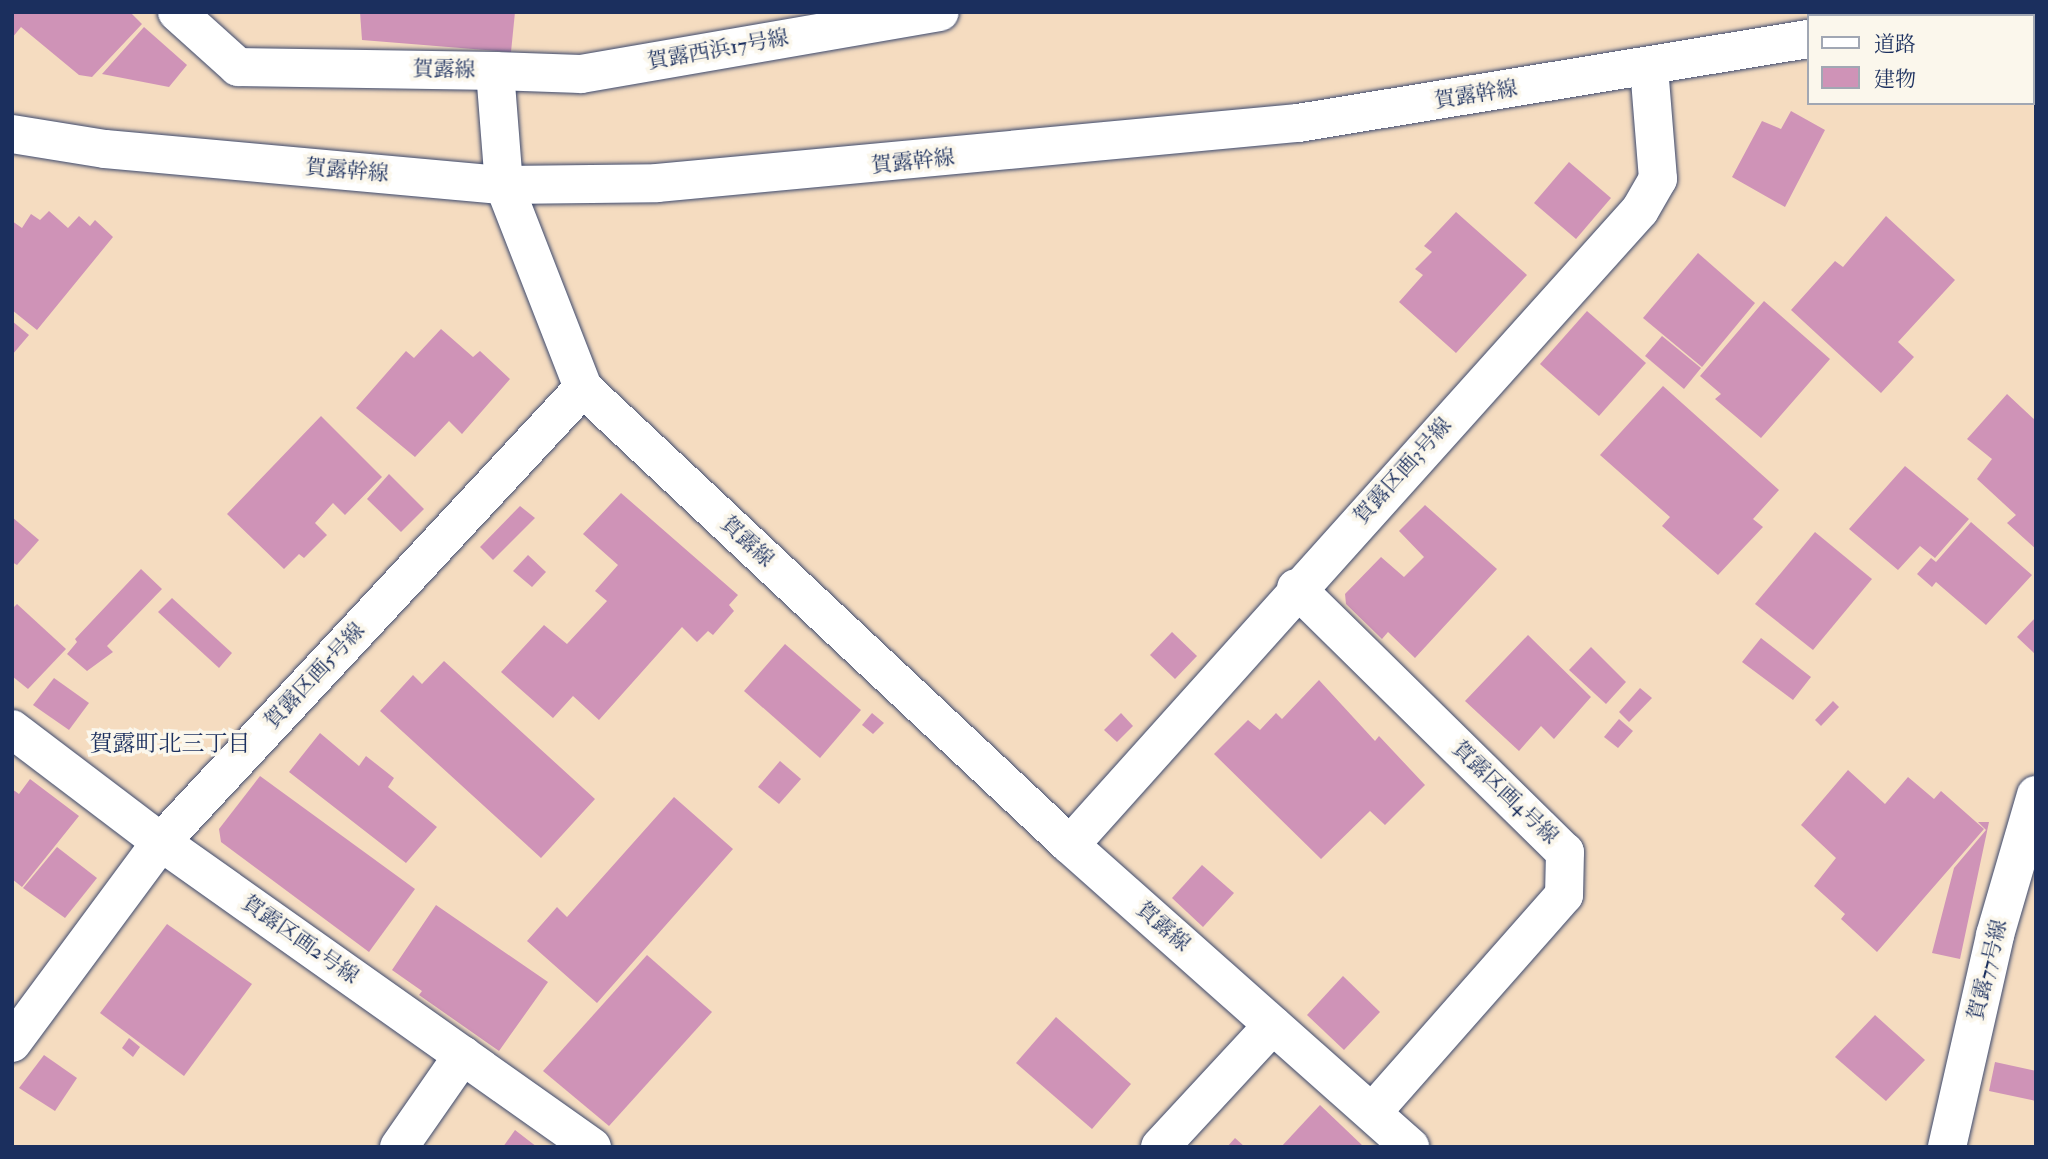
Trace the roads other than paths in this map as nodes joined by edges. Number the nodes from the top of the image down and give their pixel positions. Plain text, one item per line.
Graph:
1 (177, 12) edge
2 (940, 12) edge
3 (1806, 39) edge
4 (1648, 67) junction
5 (495, 71) junction
6 (12, 134) edge
7 (504, 185) junction
8 (583, 388) junction
9 (1296, 588) junction
10 (12, 729) edge
11 (2036, 795) edge
12 (161, 842) junction
13 (1070, 845) junction
14 (1273, 1024) junction
15 (12, 1043) edge
16 (463, 1055) junction
17 (1372, 1113) junction
18 (399, 1147) edge
19 (592, 1147) edge
20 (1160, 1147) edge
21 (1410, 1147) edge
22 (1947, 1147) edge

1 - 5 street, 賀露線
2 - 5 street, 賀露西浜17号線
3 - 4 street, 賀露幹線
4 - 7 street, 賀露幹線
4 - 9 street, 賀露区画3号線
5 - 7 street, 賀露線
6 - 7 street, 賀露幹線
7 - 8 street, 賀露線
8 - 12 street, 賀露区画5号線
8 - 13 street, 賀露線
9 - 13 street, 賀露区画3号線
9 - 17 street, 賀露区画4号線
10 - 12 street, 賀露区画2号線
11 - 22 street, 賀露77号線
12 - 15 street, 賀露区画5号線
12 - 16 street, 賀露区画2号線
13 - 14 street, 賀露線
14 - 17 street, 賀露線
14 - 20 street
16 - 18 street
16 - 19 street, 賀露区画2号線
17 - 21 street, 賀露線

